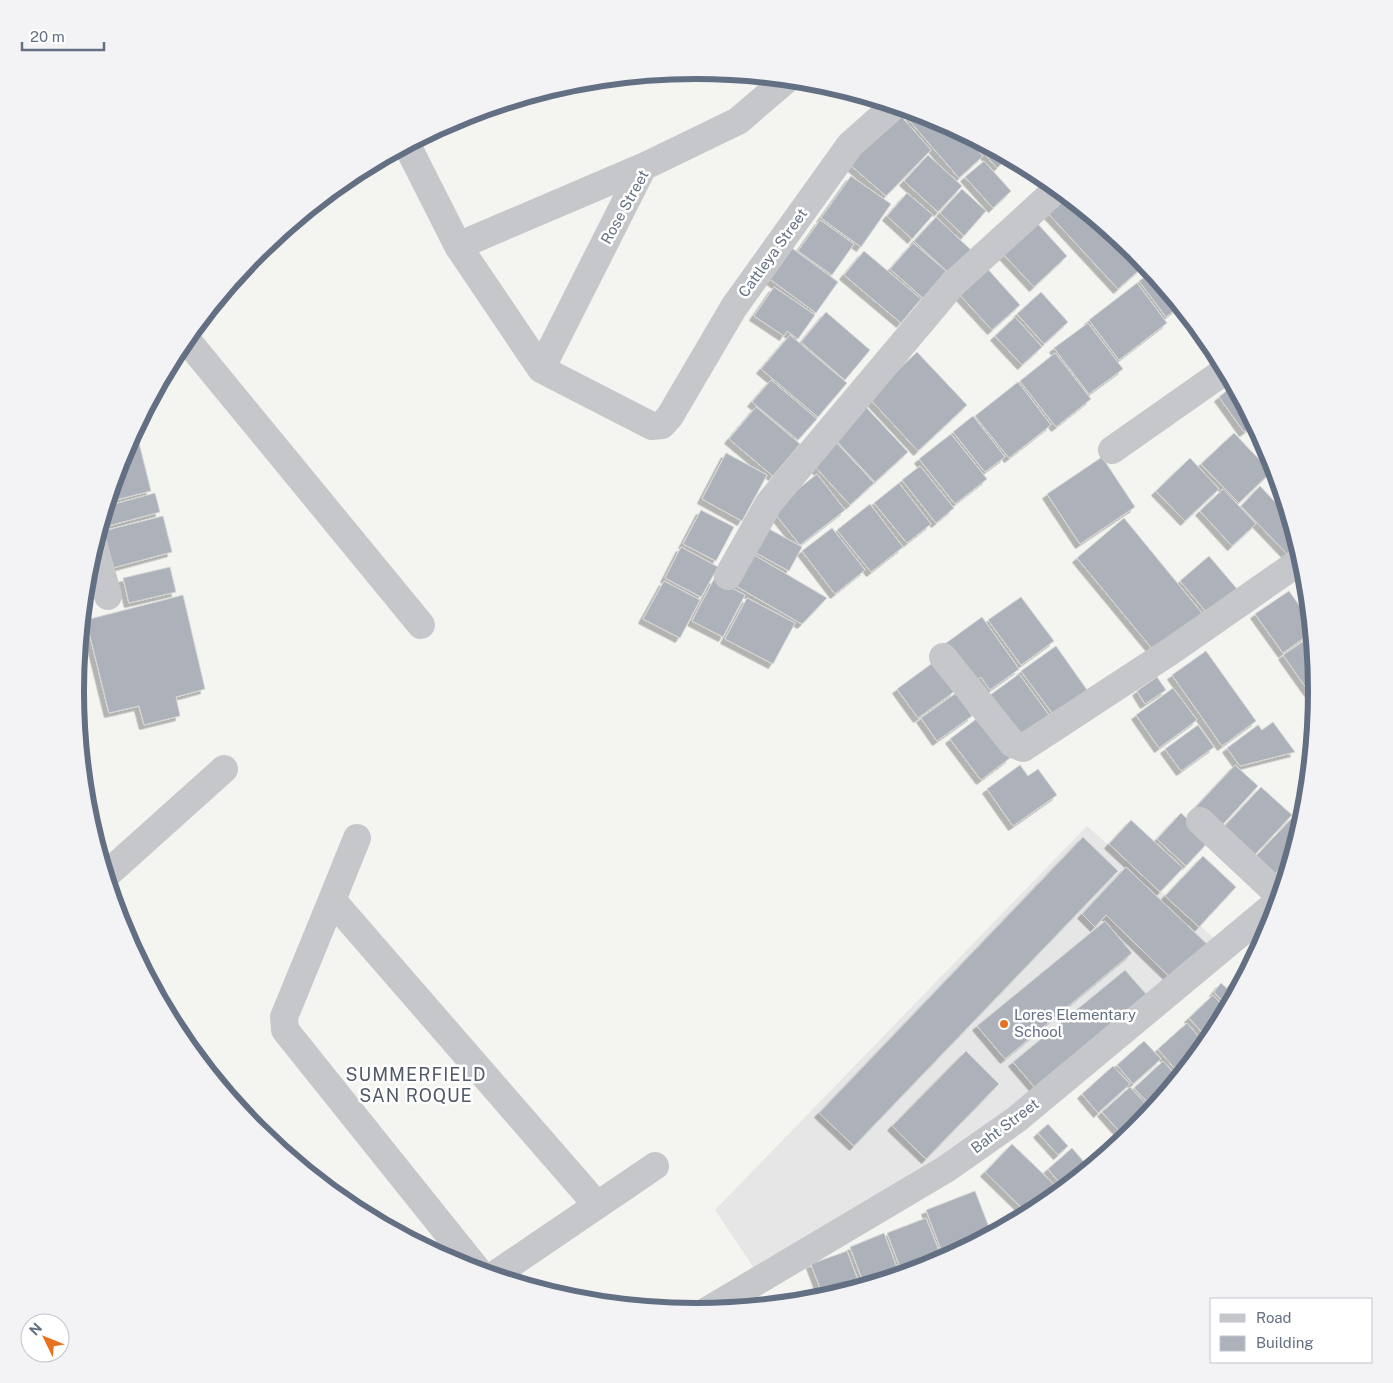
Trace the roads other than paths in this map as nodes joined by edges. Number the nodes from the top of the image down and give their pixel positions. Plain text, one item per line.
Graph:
1 (780, 85) edge
2 (889, 110) edge
3 (410, 150) edge
4 (643, 167) junction
5 (1053, 193) edge
6 (458, 246) junction
7 (191, 345) edge
8 (541, 369) junction
9 (1220, 374) edge
10 (1112, 450) dead end
11 (98, 562) edge
12 (1295, 564) edge
13 (728, 576) dead end
14 (108, 596) dead end
15 (421, 624) dead end
16 (943, 658) dead end
17 (224, 769) dead end
18 (1200, 821) dead end
19 (357, 838) dead end
20 (111, 871) edge
21 (1275, 893) edge
22 (332, 900) junction
23 (1269, 909) edge
24 (655, 1166) dead end
25 (597, 1205) junction
26 (470, 1261) edge
27 (499, 1272) edge
28 (719, 1303) edge

1 - 4 street, Rose Street
2 - 8 street, Cattleya Street
3 - 6 street
4 - 6 street
4 - 8 street, Rose Street
5 - 13 street
6 - 8 street
7 - 15 street
9 - 10 street
11 - 14 street
12 - 16 street
17 - 20 street
18 - 21 street
19 - 22 street
22 - 25 street
22 - 26 street
23 - 28 street, Baht Street
24 - 25 street
25 - 27 street

